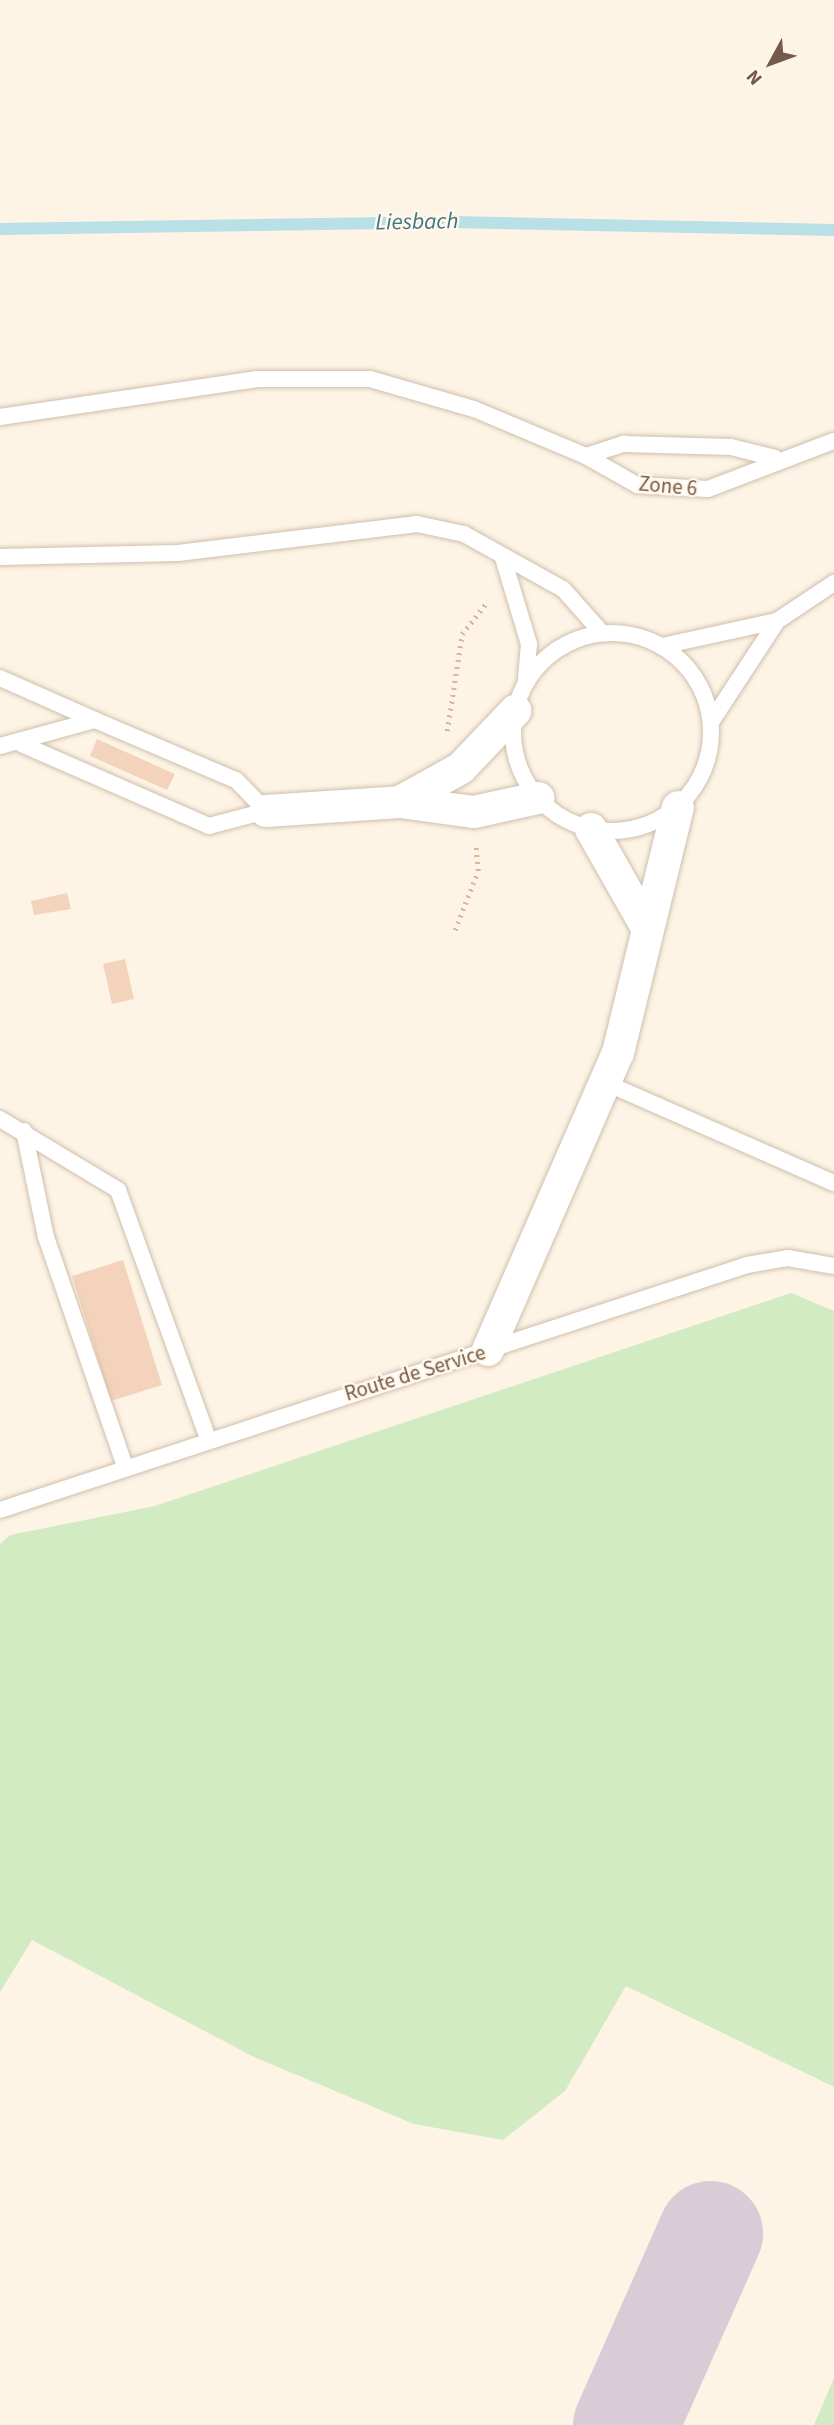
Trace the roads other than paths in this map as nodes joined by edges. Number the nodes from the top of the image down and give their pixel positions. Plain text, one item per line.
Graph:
1 (0, 417) edge
2 (834, 441) edge
3 (586, 456) junction
4 (775, 458) junction
5 (0, 557) edge
6 (503, 558) junction
7 (834, 583) edge
8 (777, 621) junction
9 (602, 633) junction
10 (662, 646) junction
11 (0, 678) edge
12 (526, 682) junction
13 (514, 711) junction
14 (95, 720) junction
15 (711, 722) junction
16 (21, 744) junction
17 (0, 747) edge
18 (538, 799) junction
19 (400, 802) junction
20 (678, 807) junction
21 (266, 811) junction
22 (591, 830) junction
23 (645, 924) junction
24 (606, 1083) junction
25 (0, 1119) edge
26 (24, 1131) junction
27 (834, 1183) edge
28 (834, 1266) edge
29 (488, 1350) junction
30 (208, 1438) junction
31 (125, 1467) junction
32 (0, 1510) edge

1 - 3 lane
2 - 4 lane, Zone 6
3 - 4 lane, Zone 6
3 - 4 lane, Zone 6
5 - 6 lane
6 - 9 lane
6 - 12 lane
7 - 8 lane
8 - 10 lane
8 - 15 lane
9 - 10 lane
9 - 12 lane
10 - 15 lane
11 - 14 lane
12 - 13 lane
13 - 18 lane
13 - 19 street
14 - 16 lane
14 - 21 lane
15 - 20 lane
16 - 17 lane
16 - 21 lane
18 - 19 street
18 - 22 lane
19 - 21 street
20 - 22 lane
20 - 23 street
22 - 23 street
23 - 24 street
24 - 27 lane
24 - 29 street
25 - 26 lane
26 - 30 lane
26 - 31 lane
28 - 29 lane, Route de Service
29 - 30 lane, Route de Service
30 - 31 lane, Route de Service
31 - 32 lane, Route de Service

